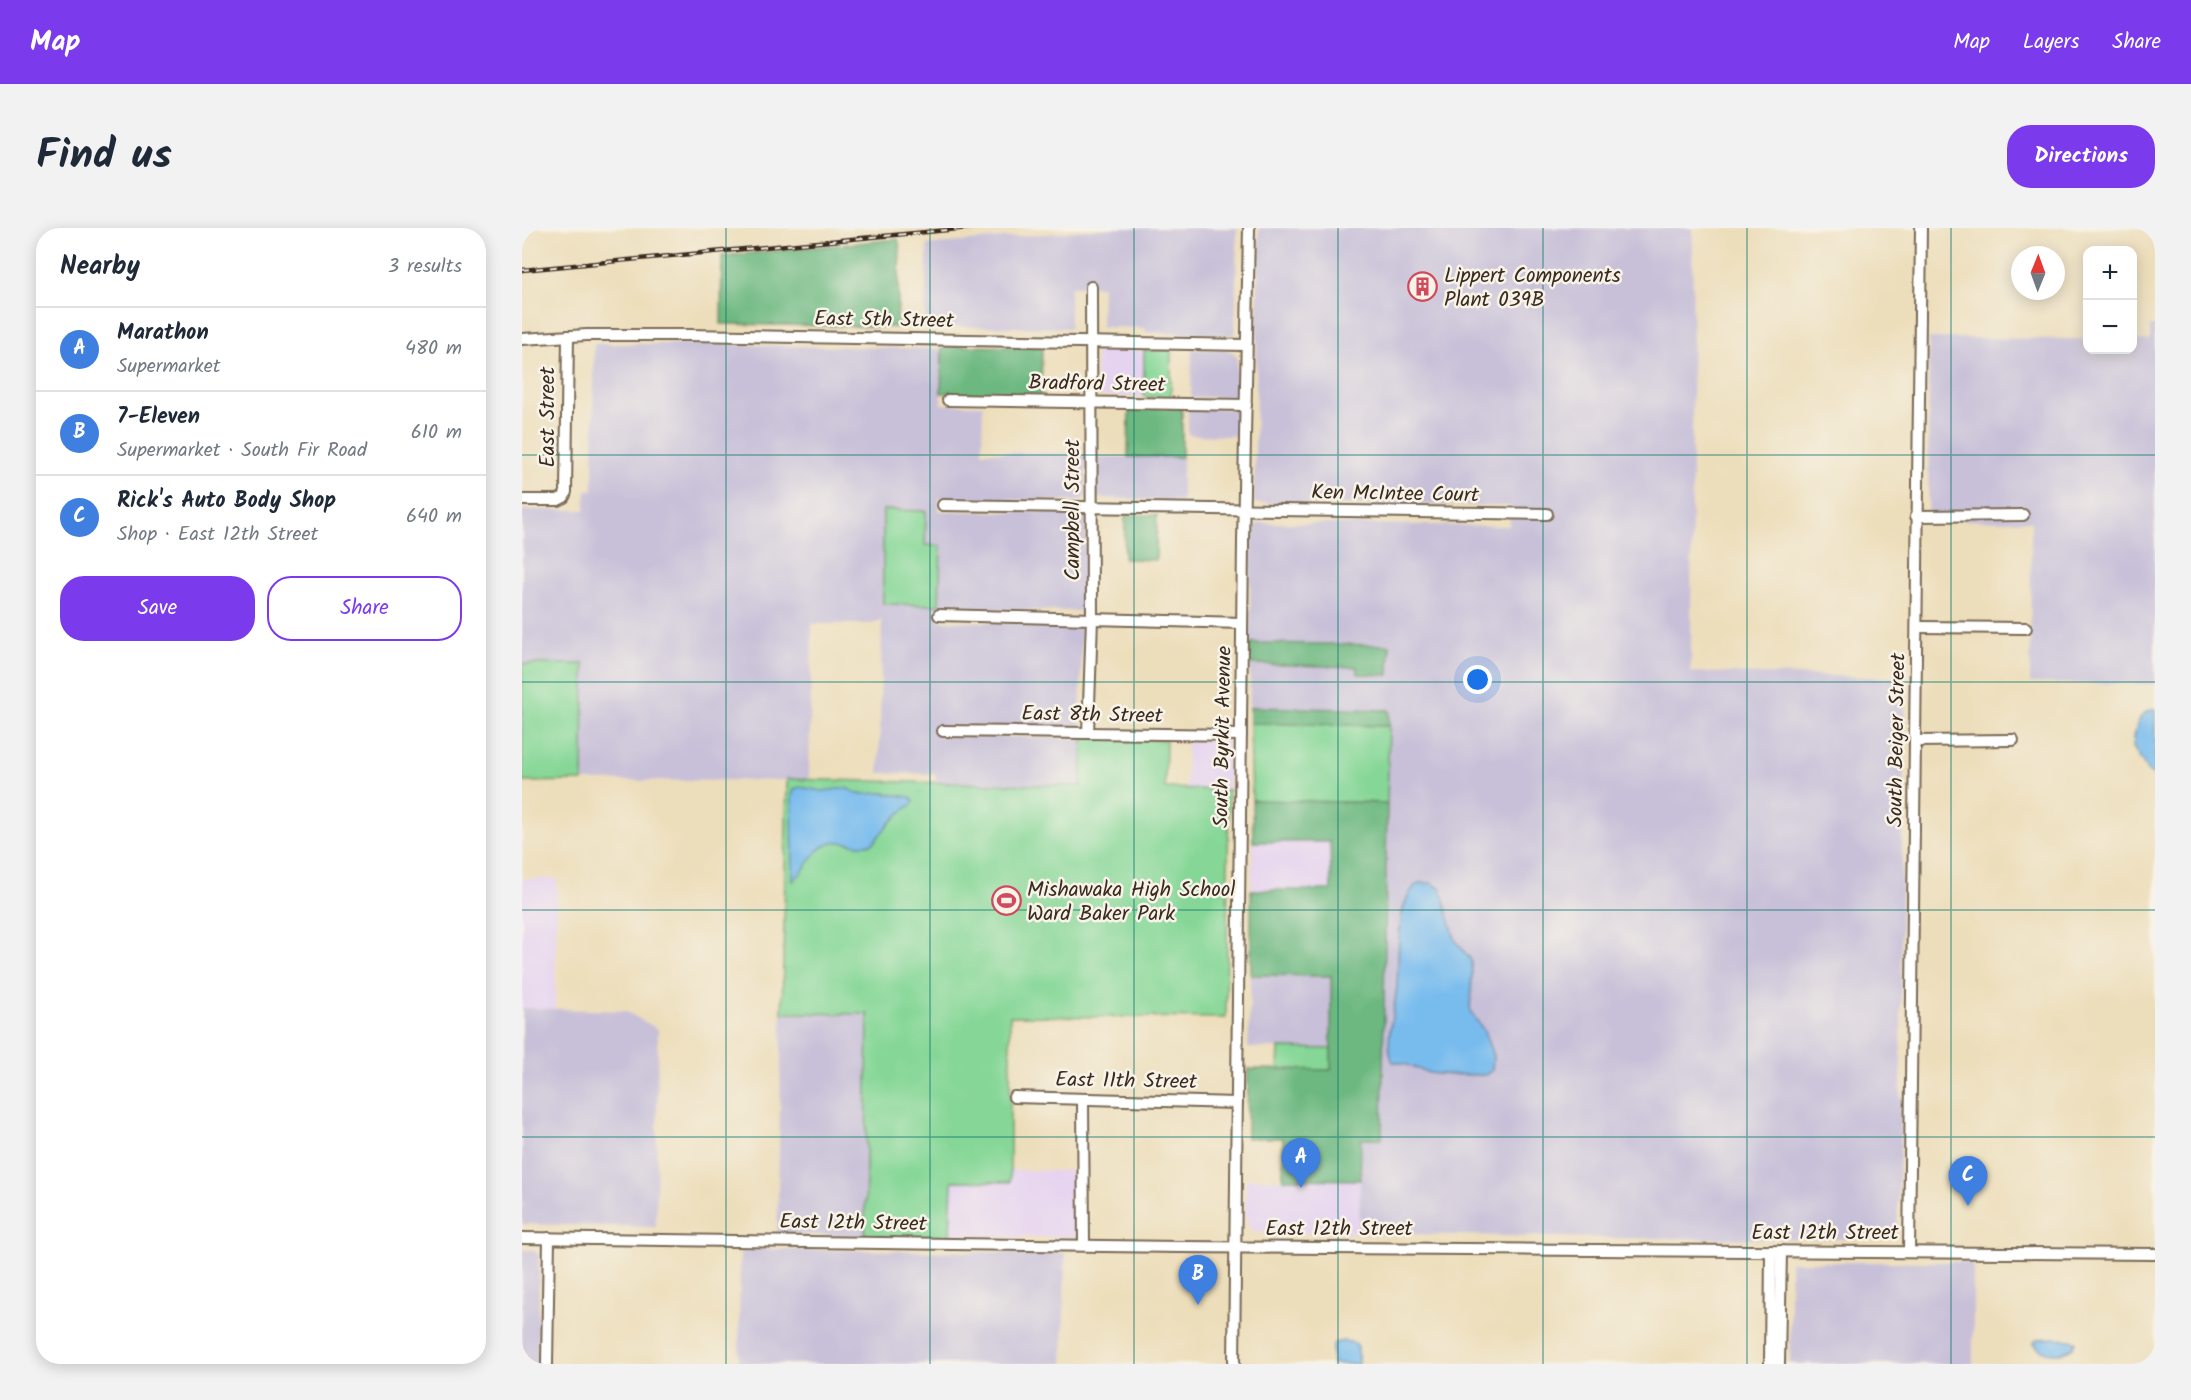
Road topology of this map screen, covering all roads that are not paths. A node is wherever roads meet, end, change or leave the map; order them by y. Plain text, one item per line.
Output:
1 (1249, 228) edge
2 (1921, 228) edge
3 (1091, 287) dead end
4 (567, 336) junction
5 (522, 339) edge
6 (1090, 342) junction
7 (1246, 345) junction
8 (948, 400) dead end
9 (1092, 402) junction
10 (1246, 405) junction
11 (522, 500) edge
12 (943, 505) dead end
13 (1092, 507) junction
14 (1244, 510) junction
15 (1547, 514) dead end
16 (2023, 515) dead end
17 (1917, 516) junction
18 (939, 615) dead end
19 (1092, 620) junction
20 (1242, 623) junction
21 (1917, 627) junction
22 (2026, 628) dead end
23 (943, 731) dead end
24 (1088, 733) junction
25 (1241, 735) junction
26 (2013, 740) dead end
27 (1915, 741) junction
28 (1014, 1097) dead end
29 (1083, 1099) junction
30 (1237, 1103) junction
31 (522, 1238) edge
32 (549, 1238) junction
33 (1084, 1245) junction
34 (1236, 1247) junction
35 (1776, 1251) junction
36 (1909, 1252) junction
37 (2155, 1254) edge
38 (547, 1364) edge
39 (1234, 1364) edge
40 (1770, 1364) edge
41 (1779, 1364) edge

1 - 7 street, South Byrkit Avenue
2 - 17 street, South Beiger Street
3 - 6 street, Campbell Street
4 - 5 street, East 5th Street
4 - 6 street, East 5th Street
4 - 11 street, East Street
6 - 7 street, East 5th Street
6 - 9 street, Campbell Street
7 - 10 street, South Byrkit Avenue
8 - 9 street, Bradford Street
9 - 10 street, Bradford Street
9 - 13 street, Campbell Street
10 - 14 street, South Byrkit Avenue
12 - 13 street, Ken McIntee Court
13 - 14 street, Ken McIntee Court
13 - 19 street, Campbell Street
14 - 15 street, Ken McIntee Court
14 - 20 street, South Byrkit Avenue
16 - 17 street
17 - 21 street, South Beiger Street
18 - 19 street
19 - 20 street
19 - 24 street, Campbell Street
20 - 25 street, South Byrkit Avenue
21 - 22 street
21 - 27 street, South Beiger Street
23 - 24 street, East 8th Street
24 - 25 street, East 8th Street
25 - 30 street, South Byrkit Avenue
26 - 27 street
27 - 36 street, South Beiger Street
28 - 29 street, East 11th Street
29 - 30 street, East 11th Street
29 - 33 street
30 - 34 street, South Byrkit Avenue
31 - 32 street, East 12th Street
32 - 33 street, East 12th Street
32 - 38 street
33 - 34 street, East 12th Street
34 - 35 street, East 12th Street
34 - 39 street, South Byrkit Avenue
35 - 36 street, East 12th Street
35 - 40 street
35 - 41 street
36 - 37 street, East 12th Street

